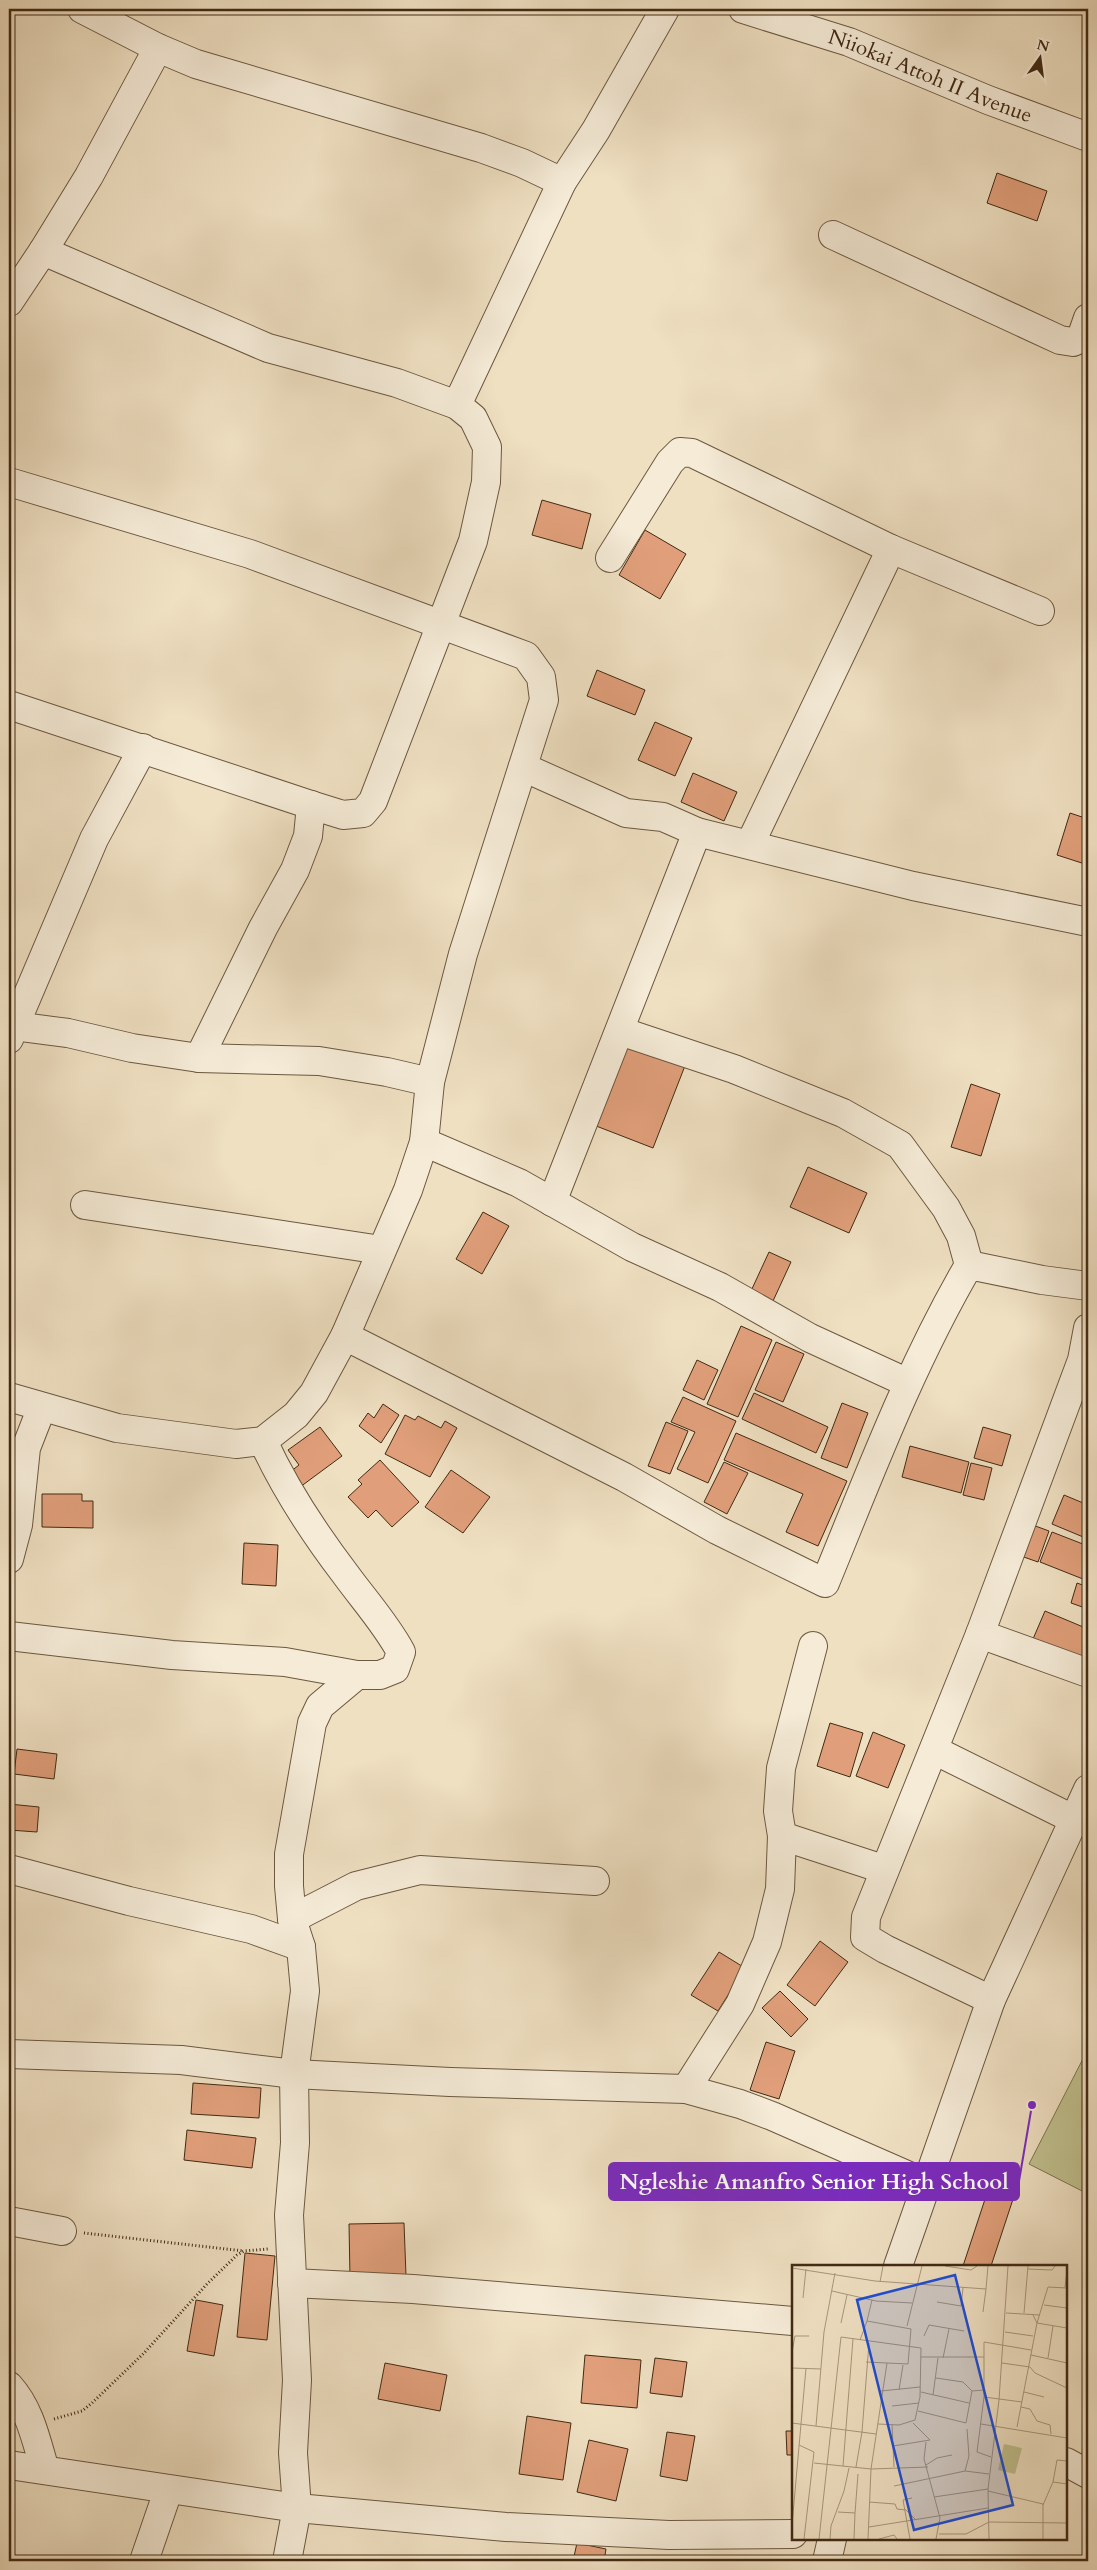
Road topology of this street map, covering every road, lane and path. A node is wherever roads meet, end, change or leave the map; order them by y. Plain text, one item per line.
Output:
1 (82, 9) edge
2 (665, 9) edge
3 (743, 9) edge
4 (158, 48) junction
5 (1088, 137) edge
6 (562, 182) junction
7 (834, 235) dead end
8 (43, 251) junction
9 (9, 302) edge
10 (1088, 318) edge
11 (457, 405) junction
12 (9, 482) edge
13 (891, 550) junction
14 (610, 558) dead end
15 (1040, 611) dead end
16 (442, 624) junction
17 (9, 705) edge
18 (143, 748) junction
19 (523, 767) junction
20 (311, 806) junction
21 (696, 832) junction
22 (750, 844) junction
23 (1088, 922) edge
24 (620, 1031) junction
25 (11, 1032) edge
26 (199, 1058) junction
27 (430, 1082) junction
28 (424, 1142) junction
29 (552, 1202) junction
30 (85, 1205) dead end
31 (381, 1250) junction
32 (968, 1265) junction
33 (1088, 1286) edge
34 (1088, 1328) edge
35 (345, 1336) junction
36 (1085, 1362) edge
37 (908, 1383) junction
38 (9, 1397) edge
39 (42, 1407) junction
40 (263, 1442) junction
41 (9, 1559) edge
42 (980, 1634) junction
43 (9, 1636) edge
44 (813, 1646) dead end
45 (1088, 1673) edge
46 (357, 1675) junction
47 (934, 1750) junction
48 (1088, 1789) edge
49 (1073, 1819) junction
50 (782, 1836) junction
51 (9, 1869) edge
52 (883, 1869) junction
53 (595, 1881) dead end
54 (292, 1919) junction
55 (301, 1947) junction
56 (991, 2000) junction
57 (9, 2054) edge
58 (294, 2074) junction
59 (686, 2089) junction
60 (925, 2183) junction
61 (9, 2222) edge
62 (62, 2231) joint
63 (290, 2248) junction
64 (244, 2251) junction
65 (898, 2265) edge
66 (292, 2283) junction
67 (792, 2321) edge
68 (9, 2386) edge
69 (32, 2425) junction
70 (1067, 2463) edge
71 (9, 2465) edge
72 (45, 2470) junction
73 (1088, 2474) edge
74 (168, 2490) junction
75 (297, 2508) junction
76 (792, 2534) edge
77 (144, 2561) edge
78 (287, 2561) edge

1 - 4 street
2 - 6 street
3 - 5 street, Niiokai Attoh II Avenue
4 - 6 street
4 - 8 street
6 - 11 street
7 - 10 street
8 - 9 street
8 - 11 street
11 - 16 street
12 - 16 street
13 - 14 street
13 - 15 street
13 - 22 street
16 - 19 street
16 - 20 street
17 - 18 street
18 - 20 street
18 - 25 street
19 - 21 street
19 - 27 street
20 - 26 street
21 - 22 street
21 - 24 street
22 - 23 street
24 - 29 street
24 - 32 street
25 - 26 street
26 - 27 street
27 - 28 street
28 - 29 street
28 - 31 street
29 - 37 street
30 - 31 street
31 - 35 street
32 - 33 street
32 - 37 street
34 - 36 street
35 - 37 street
35 - 40 street
36 - 42 street
38 - 39 street
39 - 40 street
39 - 41 street
40 - 46 street
42 - 45 street
42 - 47 street
43 - 46 street
44 - 50 street
46 - 54 street
47 - 49 street
47 - 52 street
48 - 49 street
49 - 56 street
50 - 52 street
50 - 59 street
51 - 55 street
52 - 56 street
53 - 54 street
54 - 55 street
55 - 58 street
56 - 60 street
57 - 58 street
58 - 59 street
58 - 63 street
59 - 60 street
60 - 65 street
61 - 62 street
62 - 64 path
63 - 64 path
63 - 66 street
64 - 69 path
66 - 67 street
66 - 75 street
68 - 69 street
69 - 72 street
70 - 73 street
71 - 72 street
72 - 74 street
74 - 75 street
74 - 77 street
75 - 76 street
75 - 78 street

